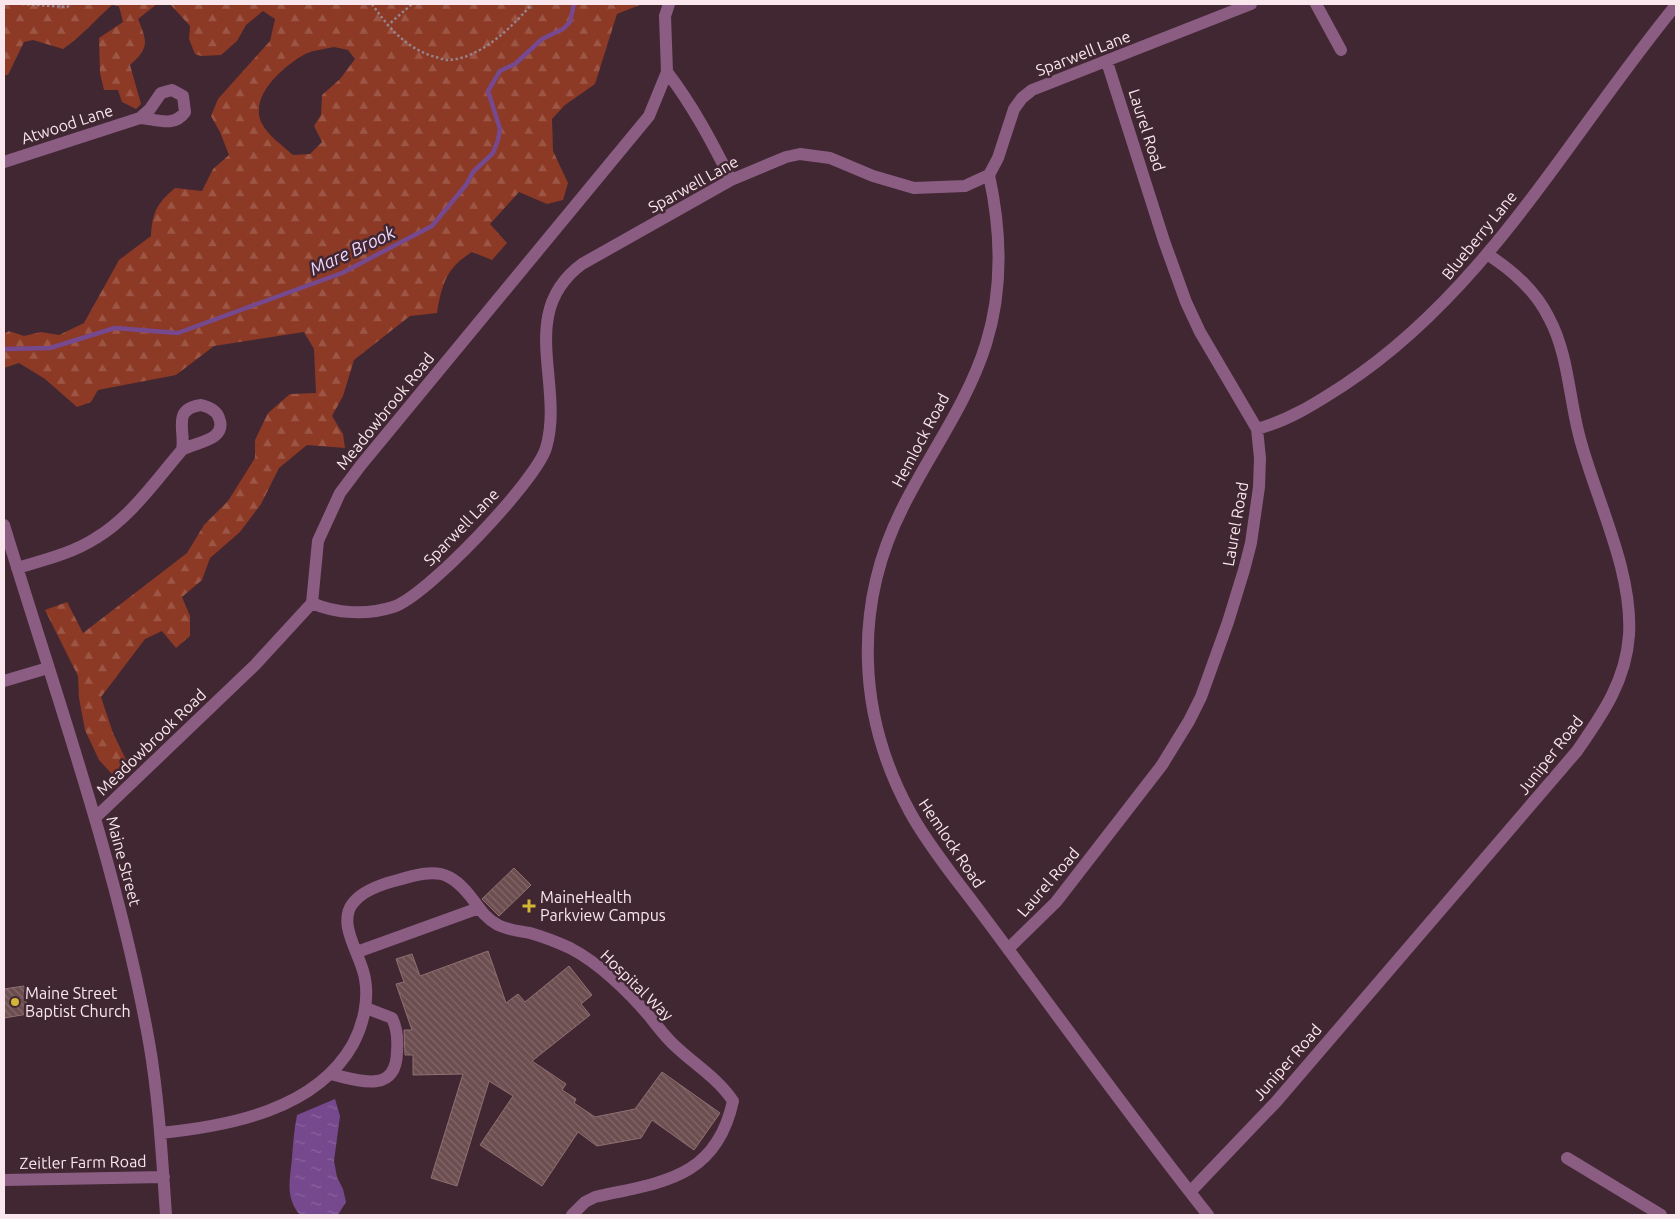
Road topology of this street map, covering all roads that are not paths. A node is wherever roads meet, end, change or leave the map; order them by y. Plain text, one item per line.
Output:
1 (669, 4) edge
2 (1251, 4) edge
3 (1316, 4) edge
4 (1676, 4) edge
5 (1340, 50) dead end
6 (1107, 62) junction
7 (667, 72) junction
8 (140, 118) dead end
9 (4, 162) edge
10 (989, 175) junction
11 (732, 180) junction
12 (1487, 254) junction
13 (1257, 429) junction
14 (182, 450) dead end
15 (4, 524) edge
16 (17, 568) junction
17 (312, 603) junction
18 (48, 668) junction
19 (4, 681) edge
20 (96, 817) junction
21 (479, 908) junction
22 (1008, 950) junction
23 (356, 952) junction
24 (366, 1008) junction
25 (331, 1074) junction
26 (160, 1133) junction
27 (1568, 1158) dead end
28 (164, 1177) junction
29 (4, 1180) edge
30 (1190, 1192) junction
31 (166, 1215) edge
32 (572, 1215) edge
33 (1208, 1215) edge
34 (1661, 1215) edge

1 - 7 street, Meadowbrook Road
2 - 6 street, Sparwell Lane
3 - 5 street
4 - 12 street, Blueberry Lane
6 - 10 street, Sparwell Lane
6 - 13 street, Laurel Road
7 - 11 street
7 - 17 street, Meadowbrook Road
8 - 9 street, Atwood Lane
10 - 11 street, Sparwell Lane
10 - 22 street, Hemlock Road
11 - 17 street, Sparwell Lane
12 - 13 street, Blueberry Lane
12 - 30 street, Juniper Road
13 - 22 street, Laurel Road
14 - 16 street
15 - 16 street, Maine Street
16 - 18 street, Maine Street
17 - 20 street, Meadowbrook Road
18 - 19 street
18 - 20 street, Maine Street
20 - 26 street, Maine Street
21 - 23 street
21 - 23 street, Hospital Way
21 - 32 street, Hospital Way
22 - 30 street, Hemlock Road
23 - 24 street, Hospital Way
24 - 25 street, Hospital Way
24 - 25 street
25 - 26 street, Hospital Way
26 - 28 street, Maine Street
27 - 34 street
28 - 29 street, Zeitler Farm Road
28 - 31 street, Maine Street
30 - 33 street, Hemlock Road

